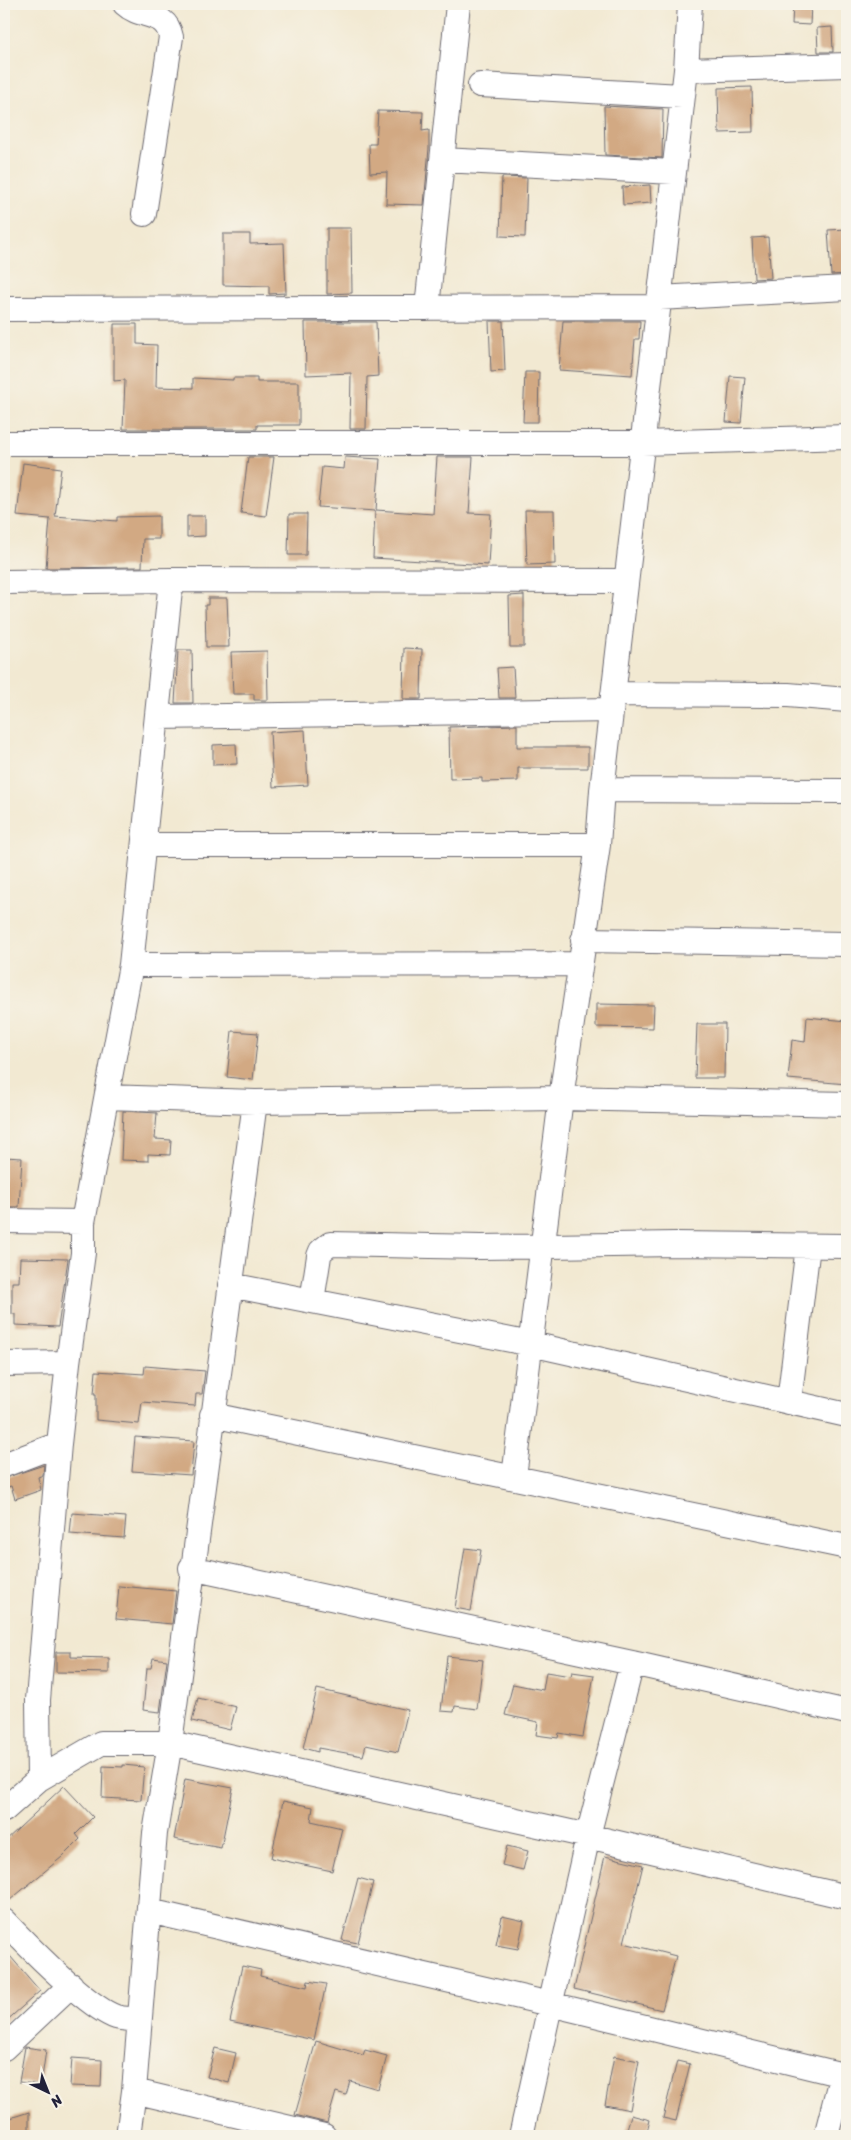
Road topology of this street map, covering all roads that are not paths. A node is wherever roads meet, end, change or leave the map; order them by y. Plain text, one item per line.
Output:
1 (125, 4) edge
2 (458, 4) edge
3 (690, 4) edge
4 (847, 65) edge
5 (686, 70) junction
6 (480, 85) dead end
7 (682, 96) junction
8 (442, 160) junction
9 (673, 172) junction
10 (144, 214) dead end
11 (847, 288) edge
12 (659, 302) junction
13 (427, 308) junction
14 (4, 309) edge
15 (847, 437) edge
16 (642, 442) junction
17 (4, 443) edge
18 (171, 580) junction
19 (626, 581) junction
20 (4, 582) edge
21 (847, 700) edge
22 (612, 702) junction
23 (157, 717) junction
24 (602, 790) junction
25 (847, 791) edge
26 (144, 845) junction
27 (598, 845) junction
28 (584, 940) junction
29 (847, 944) edge
30 (580, 964) junction
31 (131, 965) junction
32 (107, 1097) junction
33 (561, 1098) junction
34 (254, 1102) junction
35 (847, 1104) edge
36 (4, 1221) edge
37 (83, 1222) junction
38 (808, 1246) junction
39 (847, 1246) edge
40 (543, 1247) junction
41 (230, 1285) junction
42 (312, 1301) junction
43 (530, 1344) junction
44 (68, 1363) junction
45 (4, 1364) edge
46 (789, 1402) junction
47 (847, 1414) edge
48 (212, 1415) junction
49 (59, 1444) junction
50 (4, 1465) edge
51 (514, 1477) junction
52 (847, 1547) edge
53 (192, 1568) junction
54 (632, 1663) junction
55 (847, 1712) edge
56 (170, 1743) junction
57 (39, 1779) junction
58 (4, 1810) edge
59 (588, 1836) junction
60 (847, 1897) edge
61 (149, 1911) junction
62 (4, 1921) edge
63 (72, 1985) junction
64 (550, 2004) junction
65 (139, 2020) junction
66 (4, 2048) edge
67 (844, 2075) edge
68 (134, 2091) junction
69 (128, 2136) edge
70 (324, 2136) edge
71 (521, 2136) edge
72 (826, 2136) edge

1 - 10 street
2 - 8 street
3 - 5 street
4 - 5 street
5 - 7 street
6 - 7 street
7 - 9 street
8 - 9 street
8 - 13 street
9 - 12 street
11 - 12 street
12 - 13 street
12 - 16 street
13 - 14 street
15 - 16 street
16 - 17 street
16 - 19 street
18 - 19 street
18 - 20 street
18 - 23 street
19 - 22 street
21 - 22 street
22 - 23 street
22 - 24 street
23 - 26 street
24 - 25 street
24 - 27 street
26 - 27 street
26 - 31 street
27 - 28 street
28 - 29 street
28 - 30 street
30 - 31 street
30 - 33 street
31 - 32 street
32 - 34 street
32 - 37 street
33 - 34 street
33 - 35 street
33 - 40 street
34 - 41 street
36 - 37 street
37 - 44 street
38 - 39 street
38 - 40 street
38 - 46 street
40 - 42 street
40 - 43 street
41 - 42 street
41 - 48 street
42 - 43 street
43 - 46 street
43 - 51 street
44 - 45 street
44 - 49 street
46 - 47 street
48 - 51 street
48 - 53 street
49 - 50 street
49 - 57 street
51 - 52 street
53 - 54 street
53 - 56 street
54 - 55 street
54 - 59 street
56 - 57 street
56 - 59 street
56 - 61 street
57 - 58 street
59 - 60 street
59 - 64 street
61 - 64 street
61 - 65 street
62 - 63 street
63 - 65 street
63 - 66 street
64 - 67 street
64 - 71 street
65 - 68 street
67 - 72 street
68 - 69 street
68 - 70 street

